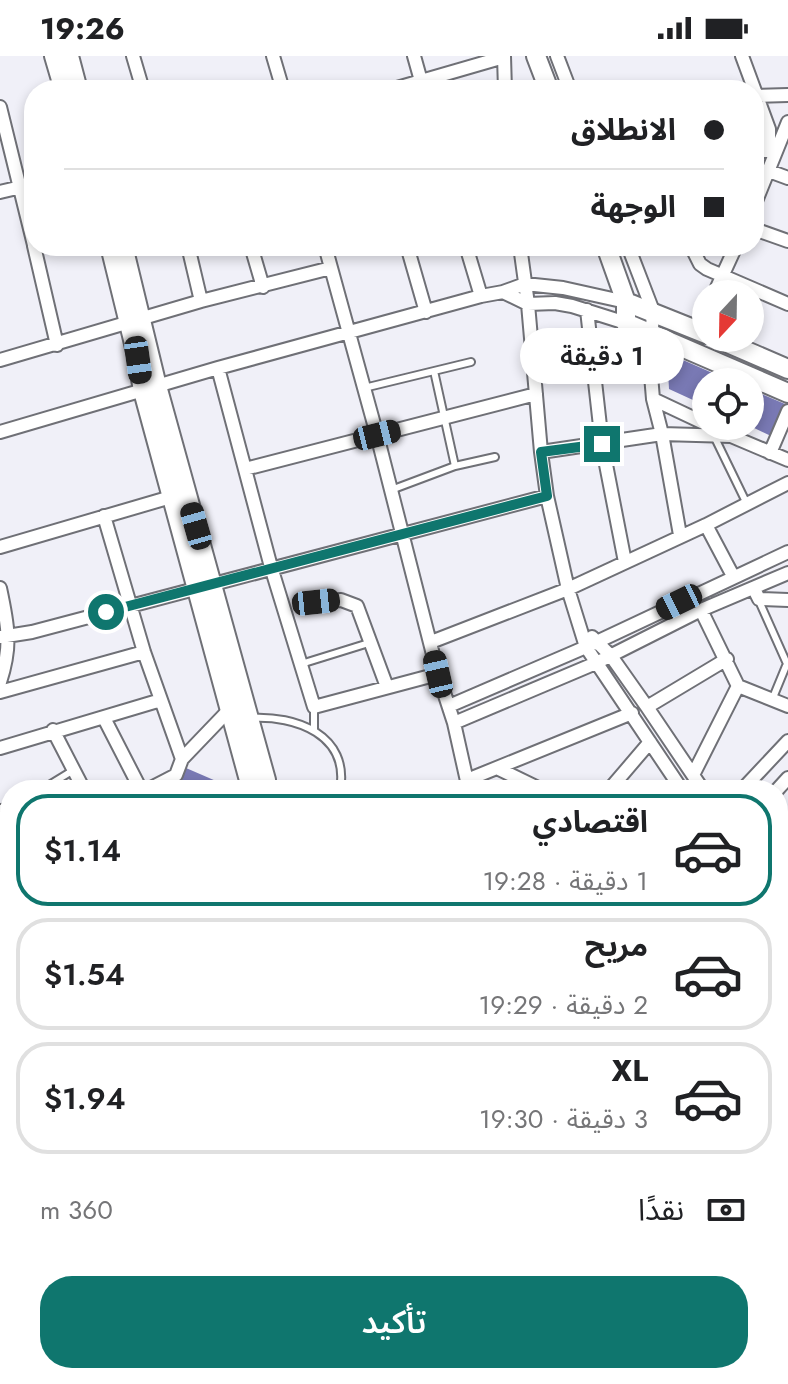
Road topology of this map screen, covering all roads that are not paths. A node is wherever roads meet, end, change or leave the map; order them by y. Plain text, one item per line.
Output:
1 (54, 56) edge
2 (69, 56) edge
3 (134, 56) edge
4 (273, 56) edge
5 (414, 56) edge
6 (536, 56) edge
7 (557, 56) edge
8 (742, 56) edge
9 (504, 57) edge
10 (61, 80) edge
11 (75, 80) edge
12 (140, 80) edge
13 (280, 80) edge
14 (420, 80) edge
15 (439, 80) edge
16 (505, 80) edge
17 (545, 80) edge
18 (566, 80) edge
19 (750, 80) edge
20 (788, 95) edge
21 (764, 96) edge
22 (0, 107) edge
23 (764, 117) edge
24 (788, 122) edge
25 (774, 150) junction
26 (764, 151) edge
27 (769, 171) junction
28 (788, 178) edge
29 (764, 183) edge
30 (24, 186) edge
31 (20, 187) junction
32 (0, 192) edge
33 (24, 204) edge
34 (764, 233) edge
35 (788, 241) edge
36 (37, 256) edge
37 (113, 256) edge
38 (125, 256) edge
39 (190, 256) edge
40 (254, 256) edge
41 (328, 256) edge
42 (410, 256) edge
43 (469, 256) edge
44 (521, 256) edge
45 (610, 256) edge
46 (632, 256) edge
47 (696, 256) edge
48 (731, 256) edge
49 (331, 268) junction
50 (722, 276) junction
51 (720, 280) edge
52 (525, 284) junction
53 (263, 287) junction
54 (503, 292) junction
55 (481, 296) junction
56 (201, 301) junction
57 (626, 302) junction
58 (528, 304) junction
59 (788, 304) edge
60 (587, 310) junction
61 (653, 311) junction
62 (426, 312) junction
63 (135, 321) junction
64 (626, 323) junction
65 (692, 328) edge
66 (348, 333) junction
67 (651, 334) junction
68 (57, 345) junction
69 (749, 352) edge
70 (0, 360) edge
71 (471, 362) dead end
72 (218, 368) junction
73 (788, 369) edge
74 (434, 371) junction
75 (150, 388) junction
76 (364, 388) junction
77 (788, 393) edge
78 (536, 394) junction
79 (653, 399) junction
80 (788, 411) edge
81 (444, 418) junction
82 (692, 420) edge
83 (692, 431) edge
84 (0, 432) edge
85 (662, 434) junction
86 (377, 435) junction
87 (715, 440) edge
88 (740, 440) edge
89 (602, 444) junction
90 (541, 452) junction
91 (770, 453) junction
92 (495, 457) dead end
93 (788, 460) edge
94 (455, 466) junction
95 (245, 469) junction
96 (788, 483) edge
97 (391, 490) junction
98 (547, 496) junction
99 (171, 497) junction
100 (747, 504) junction
101 (104, 516) junction
102 (706, 525) junction
103 (402, 534) junction
104 (680, 535) junction
105 (0, 547) edge
106 (788, 552) edge
107 (625, 562) junction
108 (271, 567) junction
109 (788, 573) edge
110 (733, 576) junction
111 (204, 585) junction
112 (0, 588) edge
113 (568, 589) junction
114 (756, 594) junction
115 (788, 600) edge
116 (316, 602) dead end
117 (131, 605) junction
118 (701, 610) junction
119 (5, 636) edge
120 (372, 642) junction
121 (431, 642) junction
122 (592, 644) junction
123 (144, 652) junction
124 (611, 656) junction
125 (727, 659) junction
126 (596, 663) junction
127 (301, 664) junction
128 (787, 666) edge
129 (438, 674) junction
130 (0, 682) edge
131 (738, 686) junction
132 (387, 687) junction
133 (0, 692) edge
134 (161, 700) junction
135 (772, 700) junction
136 (449, 706) junction
137 (788, 706) edge
138 (314, 707) junction
139 (647, 707) junction
140 (229, 710) junction
141 (632, 713) junction
142 (104, 718) junction
143 (249, 718) junction
144 (454, 723) junction
145 (53, 730) junction
146 (314, 730) junction
147 (788, 741) edge
148 (650, 742) junction
149 (0, 748) edge
150 (182, 759) junction
151 (497, 768) junction
152 (72, 771) junction
153 (176, 775) junction
154 (693, 775) junction
155 (57, 780) edge
156 (78, 780) edge
157 (136, 780) edge
158 (166, 780) edge
159 (175, 780) edge
160 (258, 780) edge
161 (259, 780) edge
162 (341, 780) edge
163 (467, 780) edge
164 (477, 780) edge
165 (522, 780) edge
166 (618, 780) edge
167 (673, 780) edge
168 (696, 780) edge
169 (751, 780) edge

1 - 10 street
2 - 11 street
3 - 12 street
4 - 13 street
5 - 14 street
6 - 17 street
7 - 18 street
8 - 19 street
9 - 15 street
9 - 16 street
20 - 21 street
22 - 31 street
23 - 25 street
24 - 25 street
25 - 26 street
25 - 27 street
27 - 28 street
27 - 29 street
30 - 31 street
31 - 32 street
31 - 33 street
34 - 35 street
36 - 68 street
37 - 63 street
38 - 63 street
39 - 56 street
40 - 53 street
41 - 49 street
42 - 62 street
43 - 55 street
44 - 52 street
45 - 57 street
46 - 61 street
47 - 50 street
48 - 50 street
49 - 53 street
49 - 66 street
50 - 51 street
50 - 59 street
52 - 54 street
52 - 57 street
52 - 58 street
53 - 56 street
54 - 55 street
54 - 58 street
55 - 62 street
56 - 63 street
57 - 61 street
57 - 64 street
58 - 60 street
58 - 78 street
60 - 64 street
60 - 89 street
61 - 65 street
61 - 67 street
62 - 66 street
63 - 68 street
63 - 75 street
64 - 67 street
66 - 72 street
66 - 76 street
67 - 77 street
67 - 79 street
68 - 70 street
69 - 73 street
71 - 74 lane
72 - 75 street
72 - 95 street
74 - 76 lane
74 - 81 lane
75 - 84 street
75 - 99 street
75 - 111 street
76 - 86 street
78 - 81 street
78 - 90 street
79 - 82 street
79 - 85 street
80 - 91 street
81 - 86 street
81 - 94 lane
83 - 85 street
85 - 89 street
85 - 104 street
86 - 95 street
86 - 97 street
87 - 100 lane
88 - 91 street
89 - 90 street
89 - 107 street
90 - 98 street
91 - 93 street
92 - 94 lane
94 - 97 lane
95 - 108 street
96 - 100 street
97 - 103 street
98 - 103 street
98 - 113 street
99 - 101 street
99 - 111 street
100 - 102 street
101 - 105 street
101 - 117 street
102 - 104 street
102 - 110 street
103 - 108 street
103 - 121 street
104 - 107 street
106 - 110 street
107 - 113 street
108 - 111 street
108 - 127 street
109 - 114 street
110 - 122 street
111 - 117 street
111 - 140 street
111 - 143 street
112 - 119 street
113 - 121 street
113 - 122 street
114 - 115 street
114 - 118 street
114 - 128 lane
116 - 120 street
117 - 119 street
117 - 123 street
118 - 124 street
118 - 125 street
119 - 130 street
120 - 127 lane
120 - 132 street
121 - 129 street
122 - 124 street
122 - 126 street
122 - 136 street
123 - 133 street
123 - 134 street
124 - 126 street
124 - 139 street
125 - 131 street
125 - 139 street
126 - 141 street
126 - 144 street
127 - 138 street
128 - 135 lane
129 - 132 street
129 - 136 street
131 - 135 street
131 - 154 street
132 - 138 street
134 - 142 street
134 - 150 street
135 - 137 street
136 - 144 street
138 - 146 lane
139 - 154 street
140 - 150 street
140 - 160 street
141 - 148 street
141 - 151 street
142 - 145 street
142 - 157 street
143 - 146 lane
143 - 161 street
144 - 163 street
145 - 149 street
145 - 152 street
146 - 162 lane
147 - 169 street
148 - 166 street
148 - 167 street
150 - 153 street
151 - 164 street
151 - 165 street
152 - 155 lane
152 - 156 street
153 - 158 street
153 - 159 lane
154 - 168 street

